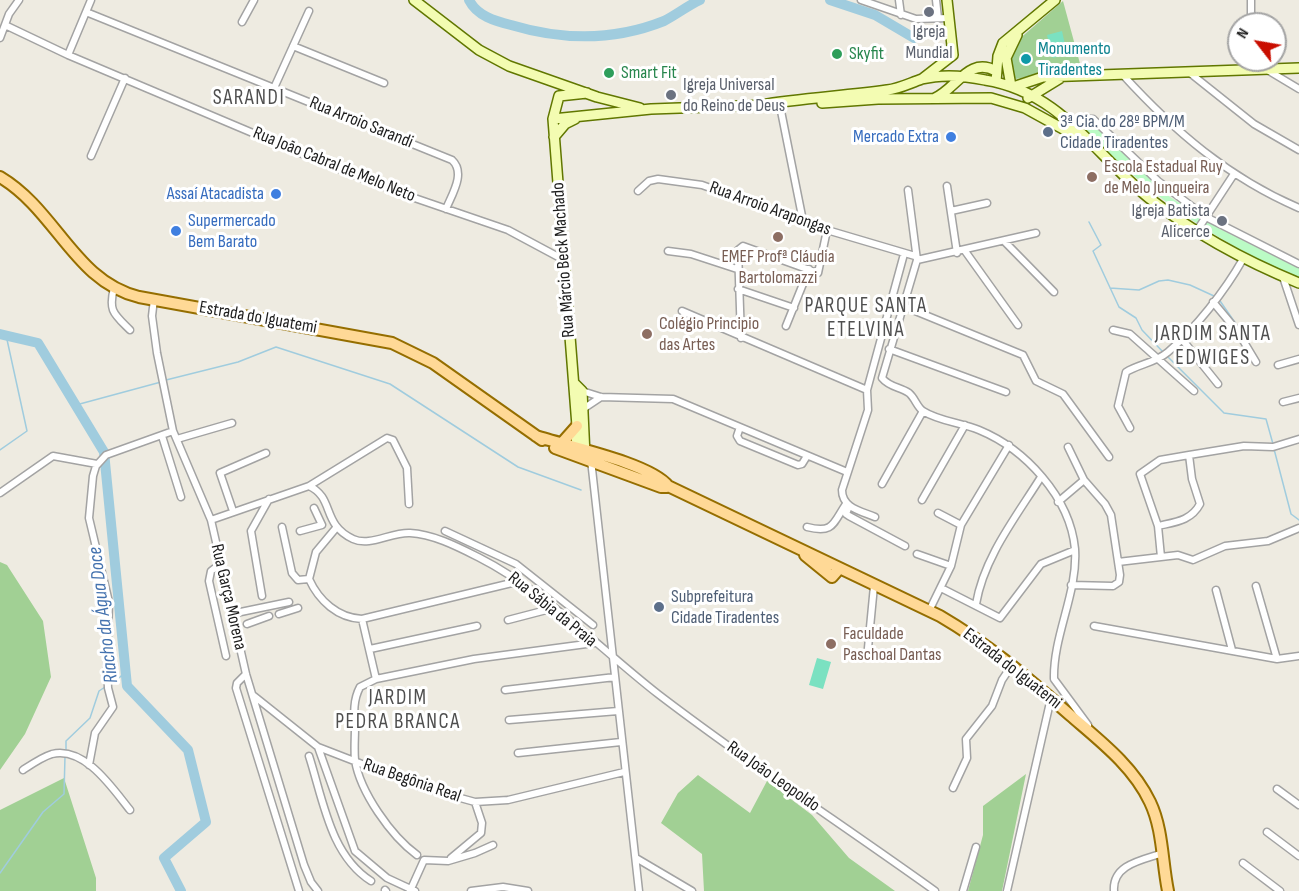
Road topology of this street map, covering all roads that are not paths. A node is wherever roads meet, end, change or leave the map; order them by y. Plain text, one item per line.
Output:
1 (19, 0) edge
2 (91, 0) edge
3 (254, 0) edge
4 (414, 0) edge
5 (861, 0) edge
6 (899, 0) edge
7 (936, 0) edge
8 (947, 0) edge
9 (1055, 0) edge
10 (309, 10) dead end
11 (86, 12) junction
12 (901, 15) junction
13 (939, 18) junction
14 (949, 18) junction
15 (242, 22) dead end
16 (5, 25) junction
17 (1023, 26) junction
18 (0, 38) edge
19 (293, 46) junction
20 (68, 55) junction
21 (996, 71) junction
22 (1227, 72) edge
23 (1271, 72) edge
24 (1191, 73) junction
25 (1123, 75) junction
26 (1067, 76) junction
27 (960, 77) junction
28 (125, 78) junction
29 (922, 79) junction
30 (546, 81) junction
31 (384, 82) dead end
32 (996, 82) junction
33 (1012, 87) junction
34 (274, 88) junction
35 (1299, 89) edge
36 (592, 95) junction
37 (1033, 96) junction
38 (980, 97) junction
39 (932, 98) junction
40 (556, 101) junction
41 (1009, 101) junction
42 (760, 105) junction
43 (780, 106) junction
44 (651, 109) junction
45 (597, 116) junction
46 (580, 117) junction
47 (553, 119) junction
48 (1077, 127) junction
49 (554, 137) junction
50 (1097, 149) junction
51 (1299, 150) edge
52 (91, 156) dead end
53 (1234, 174) junction
54 (0, 177) edge
55 (947, 186) dead end
56 (908, 189) dead end
57 (638, 191) dead end
58 (987, 203) dead end
59 (1299, 208) edge
60 (446, 209) junction
61 (951, 211) junction
62 (1206, 217) junction
63 (803, 221) junction
64 (827, 230) junction
65 (1196, 232) junction
66 (1036, 233) dead end
67 (1004, 241) junction
68 (668, 251) dead end
69 (965, 251) junction
70 (957, 253) junction
71 (904, 254) junction
72 (916, 258) junction
73 (1244, 260) junction
74 (564, 261) junction
75 (1299, 264) edge
76 (737, 269) junction
77 (809, 269) junction
78 (1283, 277) junction
79 (1299, 283) edge
80 (114, 288) junction
81 (738, 289) junction
82 (1054, 292) dead end
83 (154, 299) junction
84 (1213, 302) junction
85 (903, 306) junction
86 (794, 308) junction
87 (682, 311) dead end
88 (1018, 325) dead end
89 (1299, 325) edge
90 (786, 326) dead end
91 (130, 330) dead end
92 (1113, 330) dead end
93 (741, 338) junction
94 (1181, 338) junction
95 (889, 349) junction
96 (1162, 356) junction
97 (1299, 358) edge
98 (1256, 362) dead end
99 (1278, 365) dead end
100 (574, 383) junction
101 (1218, 384) dead end
102 (867, 390) junction
103 (582, 391) junction
104 (1194, 391) dead end
105 (1006, 392) dead end
106 (601, 398) junction
107 (1299, 398) edge
108 (1283, 402) dead end
109 (584, 409) junction
110 (923, 411) junction
111 (232, 423) dead end
112 (965, 425) junction
113 (577, 426) junction
114 (740, 427) junction
115 (1130, 428) dead end
116 (173, 431) junction
117 (162, 436) junction
118 (536, 436) junction
119 (177, 439) junction
120 (1299, 439) edge
121 (561, 444) junction
122 (1009, 445) junction
123 (1068, 447) dead end
124 (266, 453) dead end
125 (583, 454) junction
126 (1189, 454) junction
127 (807, 456) junction
128 (1109, 457) dead end
129 (97, 464) junction
130 (847, 472) junction
131 (1041, 477) junction
132 (1084, 480) junction
133 (882, 484) dead end
134 (664, 485) junction
135 (309, 486) junction
136 (0, 493) edge
137 (181, 497) dead end
138 (269, 499) junction
139 (921, 500) dead end
140 (1059, 502) junction
141 (409, 504) dead end
142 (848, 505) junction
143 (314, 507) dead end
144 (232, 511) junction
145 (938, 513) dead end
146 (875, 517) dead end
147 (211, 520) junction
148 (322, 525) junction
149 (961, 525) junction
150 (1158, 526) junction
151 (282, 527) dead end
152 (807, 527) dead end
153 (336, 528) junction
154 (1299, 528) edge
155 (300, 531) dead end
156 (445, 531) dead end
157 (327, 536) junction
158 (905, 546) dead end
159 (1075, 550) junction
160 (916, 554) dead end
161 (1161, 557) junction
162 (1118, 562) junction
163 (220, 564) junction
164 (516, 564) junction
165 (951, 566) junction
166 (510, 575) junction
167 (309, 579) junction
168 (520, 581) junction
169 (1071, 585) junction
170 (874, 586) junction
171 (1256, 586) dead end
172 (941, 588) junction
173 (1216, 590) dead end
174 (262, 596) dead end
175 (976, 604) junction
176 (298, 608) dead end
177 (554, 608) junction
178 (258, 609) junction
179 (929, 611) junction
180 (231, 614) junction
181 (269, 616) dead end
182 (261, 619) junction
183 (362, 619) junction
184 (508, 620) dead end
185 (247, 624) dead end
186 (593, 625) dead end
187 (477, 626) dead end
188 (1094, 626) dead end
189 (594, 643) junction
190 (868, 648) dead end
191 (370, 649) junction
192 (1232, 650) junction
193 (226, 656) dead end
194 (1299, 656) edge
195 (1277, 659) junction
196 (613, 660) junction
197 (1013, 665) junction
198 (246, 674) junction
199 (615, 677) junction
200 (376, 679) junction
201 (505, 690) dead end
202 (252, 695) junction
203 (1051, 698) junction
204 (618, 711) junction
205 (508, 720) dead end
206 (1099, 740) junction
207 (621, 742) junction
208 (318, 747) junction
209 (518, 753) dead end
210 (309, 756) dead end
211 (355, 761) junction
212 (89, 765) junction
213 (23, 770) dead end
214 (624, 772) junction
215 (953, 788) dead end
216 (1277, 789) dead end
217 (475, 802) junction
218 (1299, 805) edge
219 (130, 810) dead end
220 (340, 811) junction
221 (328, 815) junction
222 (1267, 832) dead end
223 (493, 845) dead end
224 (976, 847) dead end
225 (1162, 853) junction
226 (417, 855) dead end
227 (1299, 856) edge
228 (636, 858) junction
229 (448, 861) junction
230 (1243, 863) dead end
231 (371, 881) dead end
232 (299, 891) edge
233 (318, 891) edge
234 (412, 891) edge
235 (471, 891) edge
236 (528, 891) edge
237 (639, 891) edge
238 (692, 891) edge
239 (935, 891) edge
240 (963, 891) edge
241 (1007, 891) edge
242 (1114, 891) edge
243 (1168, 891) edge
244 (1280, 891) edge

1 - 16 street
2 - 11 street
3 - 15 street
4 - 30 main road
5 - 12 street
6 - 12 street
7 - 13 street
8 - 14 main road
9 - 17 main road
10 - 19 street
11 - 20 street
11 - 34 street, Rua Arroio Sarandi
12 - 13 street
13 - 14 street
14 - 29 main road
16 - 18 street
16 - 20 street, Rua João Cabral de Melo Neto
17 - 21 main road
17 - 33 main road
19 - 31 street
19 - 34 street
20 - 28 street, Rua João Cabral de Melo Neto
21 - 27 main road
21 - 32 main road
22 - 24 main road
23 - 35 street
24 - 25 main road
24 - 51 street
25 - 26 main road
25 - 53 street
26 - 33 main road
26 - 37 main road
27 - 29 main road
27 - 32 main road
27 - 39 main road
28 - 52 street
28 - 60 street, Rua João Cabral de Melo Neto
29 - 39 main road
29 - 42 main road
30 - 36 main road
30 - 40 main road
32 - 33 main road
32 - 38 main road
33 - 37 main road
34 - 60 street, Rua Arroio Sarandi
36 - 40 main road
36 - 44 main road
36 - 45 main road
37 - 41 main road
37 - 48 main road
38 - 39 main road
38 - 41 main road
39 - 43 main road
40 - 47 main road, Rua Márcio Beck Machado
41 - 50 main road
42 - 43 main road
42 - 44 main road
43 - 63 street
44 - 45 main road
45 - 46 main road
46 - 47 main road
46 - 49 main road
47 - 49 main road, Rua Márcio Beck Machado
48 - 50 main road
48 - 62 street
49 - 74 main road, Rua Márcio Beck Machado
50 - 65 main road
53 - 59 street
53 - 62 street
54 - 80 main road, Estrada do Iguatemi
55 - 61 street
56 - 72 street
57 - 63 street, Rua Arroio Arapongas
58 - 61 street
60 - 74 street, Rua João Cabral de Melo Neto
61 - 70 street
62 - 65 street
62 - 75 street
63 - 64 street, Rua Arroio Arapongas
64 - 71 street, Rua Arroio Arapongas
64 - 77 street
65 - 73 main road
66 - 67 street
67 - 69 street
67 - 82 street
68 - 76 street
69 - 70 street
69 - 88 street
70 - 72 street
71 - 72 street, Rua Arroio Arapongas
71 - 102 street
72 - 85 street
73 - 78 main road
73 - 84 street
74 - 100 main road, Rua Márcio Beck Machado
76 - 77 street
76 - 81 street
77 - 86 street
78 - 79 main road
78 - 89 street
80 - 83 main road, Estrada do Iguatemi
80 - 91 street
81 - 86 street
81 - 93 street
83 - 116 street, Rua Garça Morena
83 - 118 main road, Estrada do Iguatemi
84 - 94 street
84 - 98 street
85 - 95 street
85 - 128 street
86 - 90 street
87 - 93 street
92 - 96 street
93 - 102 street
94 - 96 street
94 - 101 street
95 - 105 street
95 - 110 street
96 - 104 street
96 - 115 street
97 - 99 street
100 - 103 main road
100 - 113 main road, Rua Márcio Beck Machado
102 - 130 street
103 - 106 street
103 - 109 main road, Rua Márcio Beck Machado
106 - 109 street
106 - 114 street
107 - 108 street
109 - 125 main road, Rua Márcio Beck Machado
110 - 112 street
110 - 133 street
111 - 119 street
112 - 122 street
112 - 139 street
113 - 121 main road
113 - 125 main road, Rua Márcio Beck Machado
114 - 127 street
114 - 127 street
116 - 117 street
116 - 119 street, Rua Garça Morena
117 - 129 street
117 - 137 street
118 - 121 main road, Estrada do Iguatemi
118 - 125 main road, Estrada do Iguatemi
119 - 147 street, Rua Garça Morena
120 - 126 street
121 - 125 main road, Estrada do Iguatemi
122 - 131 street
122 - 149 street
123 - 132 street
124 - 144 street
125 - 134 main road, Estrada do Iguatemi
125 - 134 main road, Estrada do Iguatemi
125 - 196 street, Rua Márcio Beck Machado
126 - 150 street
126 - 150 street
127 - 130 street
129 - 136 street
129 - 212 street
130 - 142 street
131 - 140 street
131 - 175 street
132 - 140 street
132 - 162 street
134 - 170 main road, Estrada do Iguatemi
135 - 138 street
135 - 141 street
135 - 153 street
138 - 144 street
138 - 174 street
140 - 159 street
142 - 146 street
142 - 152 street
142 - 158 street
143 - 148 street
144 - 147 street
145 - 149 street
147 - 163 street, Rua Garça Morena
148 - 155 street
148 - 157 street
149 - 165 street
150 - 161 street
151 - 167 street
153 - 157 street
153 - 166 street, Rua Sábia da Praia
154 - 161 street
156 - 164 street
157 - 167 street
159 - 169 street
159 - 175 street
160 - 165 street
161 - 162 street
162 - 169 street
163 - 180 street, Rua Garça Morena
163 - 193 street
164 - 166 street
164 - 186 street
165 - 172 street
166 - 168 street, Rua Sábia da Praia
167 - 183 street
168 - 177 street, Rua Sábia da Praia
168 - 183 street
169 - 206 street
170 - 179 main road, Estrada do Iguatemi
170 - 190 street
171 - 195 street
172 - 175 street
172 - 179 street
173 - 192 street
176 - 178 street
177 - 184 street
177 - 189 street, Rua Sábia da Praia
178 - 180 street
178 - 182 street
179 - 197 main road, Estrada do Iguatemi
180 - 198 street, Rua Garça Morena
181 - 182 street
182 - 185 street
183 - 191 street
187 - 191 street
188 - 192 street
189 - 196 street, Rua Sábia da Praia
189 - 200 street
191 - 200 street
192 - 195 street
194 - 195 street
196 - 199 street, Rua Márcio Beck Machado
196 - 239 street, Rua João Leopoldo
197 - 203 main road, Estrada do Iguatemi
197 - 215 street
198 - 202 street, Rua Garça Morena
198 - 232 street
199 - 201 street
199 - 204 street, Rua Márcio Beck Machado
200 - 211 street
202 - 208 street, Rua Begônia Real
202 - 233 street, Rua Garça Morena
203 - 206 main road, Estrada do Iguatemi
203 - 241 street
204 - 205 street
204 - 207 street, Rua Márcio Beck Machado
206 - 225 main road, Estrada do Iguatemi
207 - 209 street
207 - 214 street, Rua Márcio Beck Machado
208 - 211 street, Rua Begônia Real
208 - 220 street
210 - 221 street
211 - 217 street, Rua Begônia Real
211 - 226 street
212 - 213 street
212 - 219 street
214 - 217 street, Rua Begônia Real
214 - 228 street, Rua Márcio Beck Machado
216 - 218 street
217 - 229 street
220 - 221 street
220 - 234 street
221 - 231 street
222 - 227 street
223 - 229 street
224 - 240 street
225 - 242 street
225 - 243 main road, Estrada do Iguatemi
228 - 237 street, Rua Márcio Beck Machado
228 - 238 street
229 - 234 street
230 - 244 street
235 - 236 street

